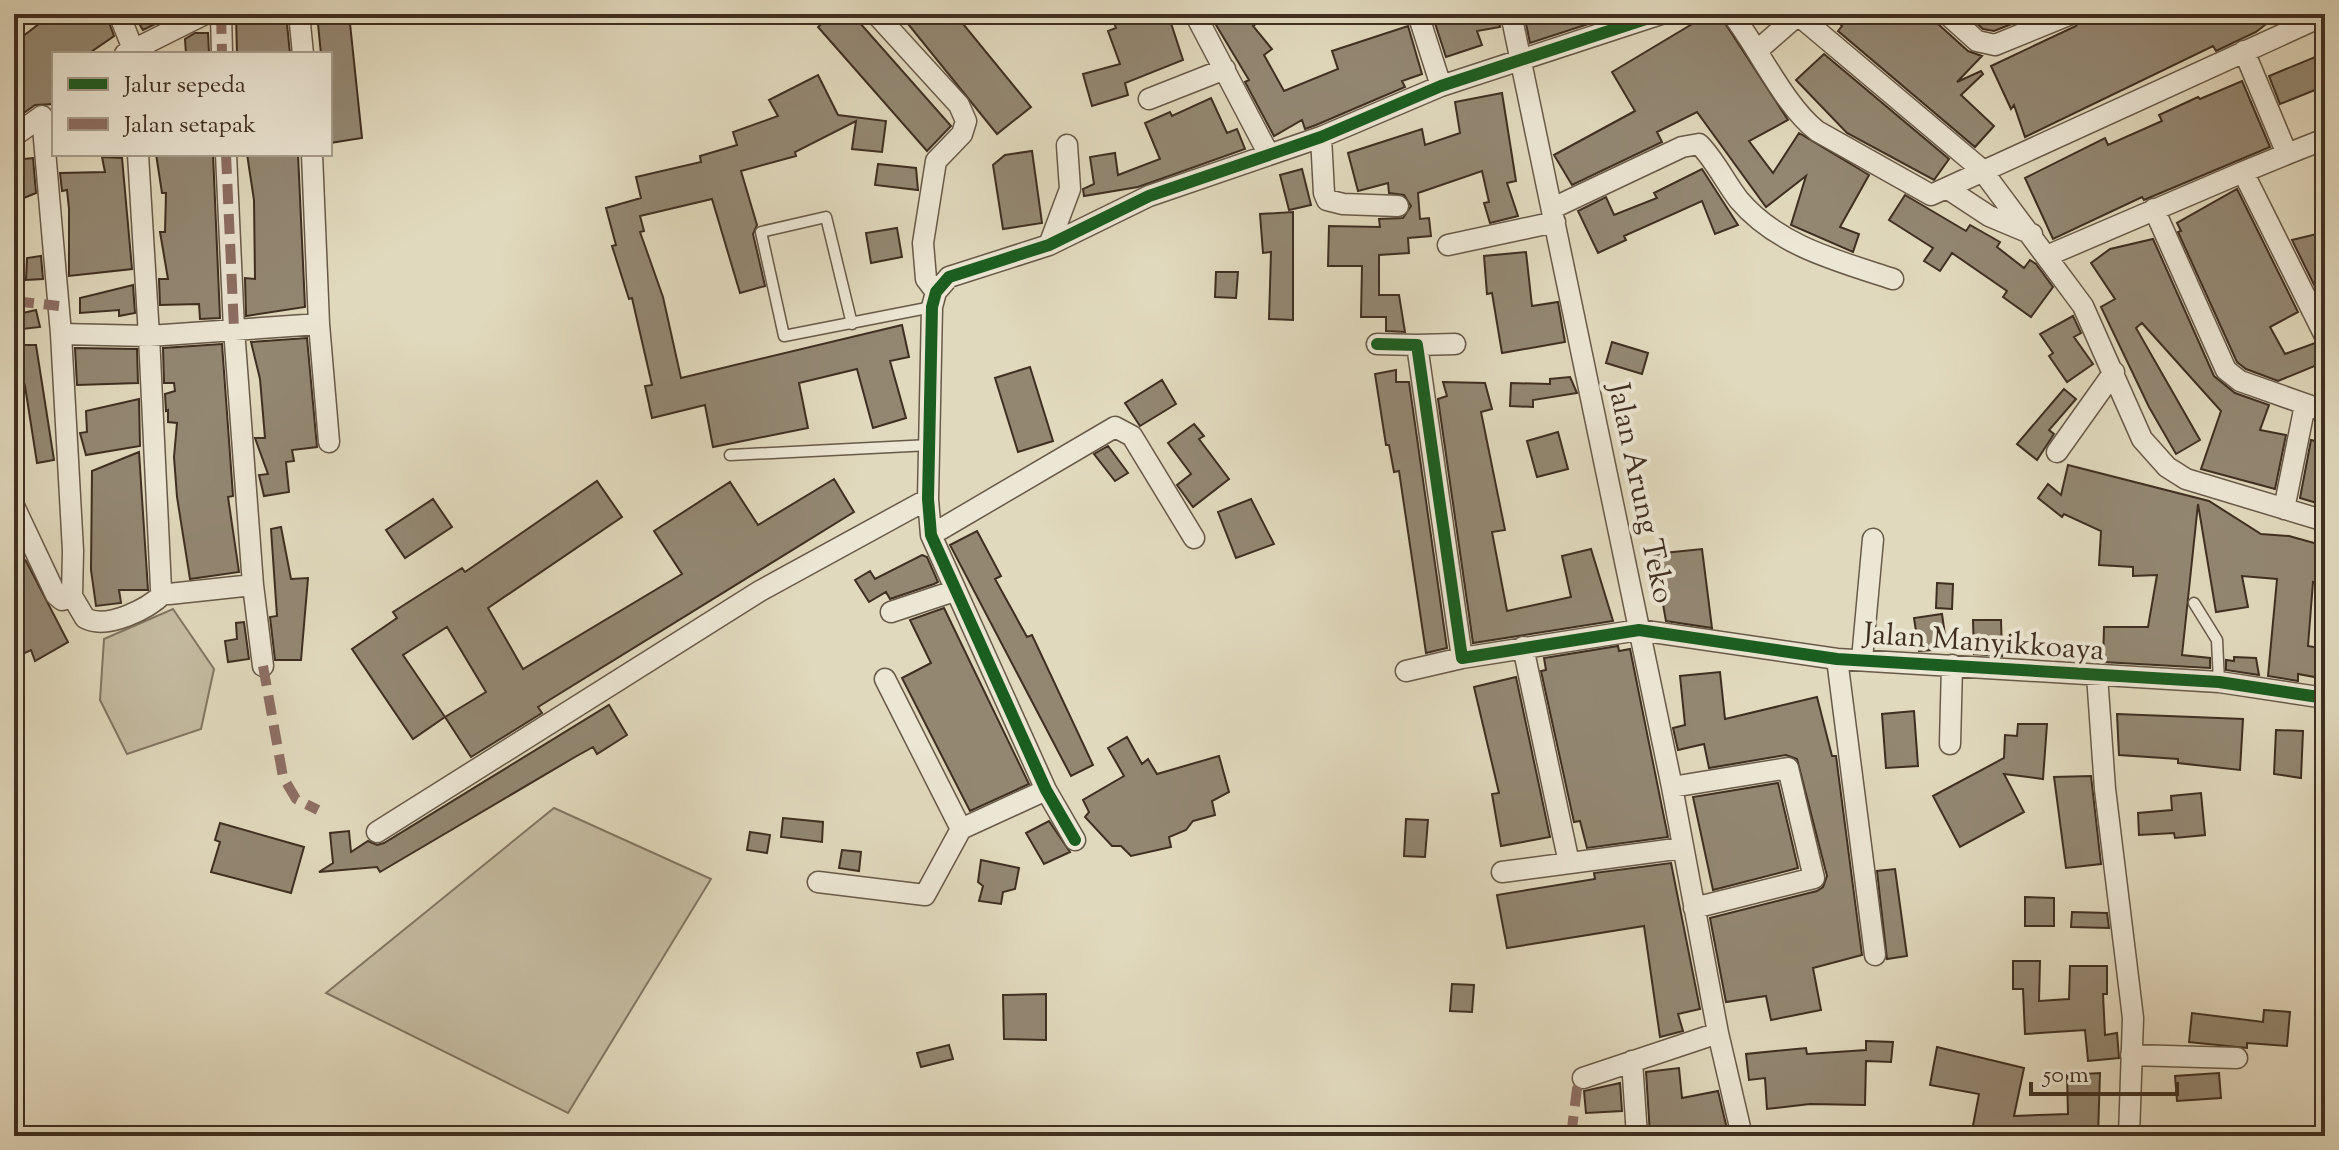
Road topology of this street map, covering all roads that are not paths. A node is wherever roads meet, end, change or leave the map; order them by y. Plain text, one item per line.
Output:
1 (119, 14) edge
2 (205, 14) edge
3 (221, 14) edge
4 (299, 14) edge
5 (876, 14) edge
6 (1195, 14) edge
7 (1418, 14) edge
8 (1511, 14) edge
9 (1661, 14) edge
10 (1732, 14) edge
11 (1947, 14) edge
12 (2071, 14) edge
13 (1798, 15) edge
14 (2325, 15) edge
15 (1626, 20) edge
16 (2294, 21) edge
17 (1759, 49) junction
18 (2244, 51) junction
19 (131, 52) edge
20 (222, 52) edge
21 (303, 52) edge
22 (1520, 60) junction
23 (1225, 69) junction
24 (1441, 86) junction
25 (1149, 99) dead end
26 (48, 112) edge
27 (14, 136) edge
28 (1321, 137) junction
29 (2325, 139) edge
30 (1067, 145) dead end
31 (1268, 153) junction
32 (2287, 154) junction
33 (138, 156) edge
34 (226, 156) edge
35 (312, 156) edge
36 (1981, 169) junction
37 (2243, 172) junction
38 (1948, 189) junction
39 (1398, 206) dead end
40 (2154, 209) junction
41 (1554, 215) junction
42 (2032, 234) junction
43 (1049, 245) junction
44 (1448, 245) dead end
45 (2049, 255) junction
46 (1893, 279) dead end
47 (934, 300) junction
48 (319, 324) junction
49 (852, 324) junction
50 (234, 329) junction
51 (61, 334) junction
52 (149, 336) junction
53 (2325, 336) edge
54 (1377, 344) dead end
55 (1455, 344) dead end
56 (1417, 345) junction
57 (2114, 372) junction
58 (2315, 408) edge
59 (329, 442) dead end
60 (930, 445) junction
61 (2057, 452) dead end
62 (730, 455) dead end
63 (928, 499) junction
64 (14, 506) edge
65 (2284, 509) junction
66 (2325, 521) edge
67 (931, 535) junction
68 (1194, 538) dead end
69 (1873, 539) dead end
70 (253, 585) junction
71 (954, 591) junction
72 (164, 593) junction
73 (72, 596) junction
74 (2194, 603) dead end
75 (891, 612) dead end
76 (1639, 630) junction
77 (1523, 647) junction
78 (1462, 658) junction
79 (1837, 659) junction
80 (1862, 659) junction
81 (1952, 665) junction
82 (263, 666) dead end
83 (1406, 671) dead end
84 (2097, 675) junction
85 (885, 679) dead end
86 (2219, 682) junction
87 (2325, 698) edge
88 (1950, 744) dead end
89 (1672, 787) junction
90 (1046, 790) junction
91 (961, 829) junction
92 (377, 832) dead end
93 (1075, 840) dead end
94 (1683, 848) junction
95 (1569, 863) junction
96 (1502, 872) dead end
97 (818, 882) dead end
98 (1694, 908) junction
99 (1875, 955) dead end
100 (1718, 1033) junction
101 (2131, 1055) junction
102 (2237, 1058) dead end
103 (1632, 1061) junction
104 (1583, 1078) dead end
105 (1637, 1136) edge
106 (1742, 1136) edge
107 (2129, 1136) edge

1 - 19 street
2 - 19 street
3 - 20 street
4 - 21 street
5 - 47 street
6 - 23 street
7 - 24 street
8 - 22 street, Jalan Arung Teko
9 - 15 street
10 - 17 street
11 - 12 street
13 - 17 street
13 - 36 street
14 - 16 street
15 - 22 street
16 - 18 street
17 - 38 street
18 - 32 street
18 - 36 street
22 - 24 street
22 - 41 street, Jalan Arung Teko
23 - 25 street
23 - 31 street
24 - 28 street
26 - 27 street
26 - 51 street
28 - 31 street
28 - 39 street
29 - 32 street
30 - 43 street
31 - 43 street
32 - 37 street
33 - 52 street
34 - 50 street
35 - 48 street
36 - 38 street
36 - 42 street
37 - 40 street
37 - 53 street
38 - 42 street
40 - 45 street
40 - 58 street
41 - 44 street
41 - 46 street
41 - 76 street, Jalan Arung Teko
42 - 45 street
43 - 47 street
45 - 57 street
47 - 49 lane
47 - 60 street
48 - 50 street
48 - 59 street
49 - 49 lane
50 - 52 street
50 - 70 street
51 - 52 street
51 - 73 street
52 - 72 street
54 - 56 street
55 - 56 street
56 - 78 street
57 - 61 street
57 - 65 street
58 - 65 street
60 - 62 lane
60 - 63 street
63 - 67 street
63 - 92 street
64 - 73 street
65 - 66 street
67 - 68 street
67 - 71 street
69 - 80 street
70 - 72 street
70 - 82 street
71 - 75 street
71 - 90 street
72 - 73 street
74 - 86 lane
76 - 77 street, Jalan Manyikkoaya
76 - 79 street, Jalan Manyikkoaya
76 - 89 street, Jalan Arung Teko
77 - 78 street, Jalan Manyikkoaya
77 - 95 street
78 - 83 street, Jalan Manyikkoaya
79 - 80 street, Jalan Manyikkoaya
79 - 99 street
80 - 81 street, Jalan Manyikkoaya
81 - 84 street, Jalan Manyikkoaya
81 - 88 street
84 - 86 street, Jalan Manyikkoaya
84 - 101 street
85 - 91 street
86 - 87 street, Jalan Manyikkoaya
89 - 94 street, Jalan Arung Teko
89 - 98 street
90 - 91 street
90 - 93 street
91 - 97 street
94 - 95 street
94 - 98 street, Jalan Arung Teko
95 - 96 street
98 - 100 street, Jalan Arung Teko
100 - 103 street
100 - 106 street, Jalan Arung Teko
101 - 102 street
101 - 107 street
103 - 104 street
103 - 105 street

